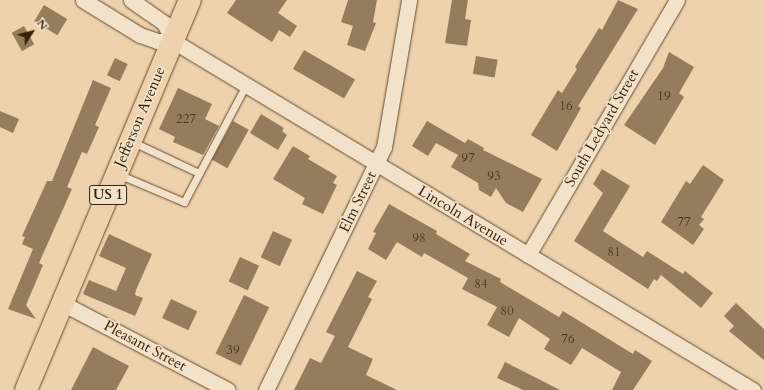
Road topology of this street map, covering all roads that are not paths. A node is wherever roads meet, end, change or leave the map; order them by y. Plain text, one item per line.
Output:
1 (82, 0) edge
2 (131, 0) edge
3 (190, 0) edge
4 (409, 0) edge
5 (676, 0) edge
6 (173, 41) junction
7 (246, 85) junction
8 (131, 141) junction
9 (377, 164) junction
10 (199, 173) junction
11 (117, 174) junction
12 (528, 255) junction
13 (62, 303) junction
14 (26, 390) edge
15 (228, 390) edge
16 (266, 390) edge
17 (753, 390) edge

1 - 6 street, Lincoln Avenue
2 - 6 street
3 - 6 main road, Jefferson Avenue / US 1
4 - 9 street, Elm Street
5 - 12 street, South Ledyard Street
6 - 7 street, Lincoln Avenue
6 - 8 main road, Jefferson Avenue / US 1
7 - 9 street, Lincoln Avenue
7 - 10 lane
8 - 10 lane
8 - 11 main road, Jefferson Avenue / US 1
9 - 12 street, Lincoln Avenue
9 - 16 street, Elm Street
10 - 11 lane
11 - 13 main road, Jefferson Avenue / US 1
12 - 17 street, Lincoln Avenue
13 - 14 main road, Jefferson Avenue / US 1
13 - 15 street, Pleasant Street

